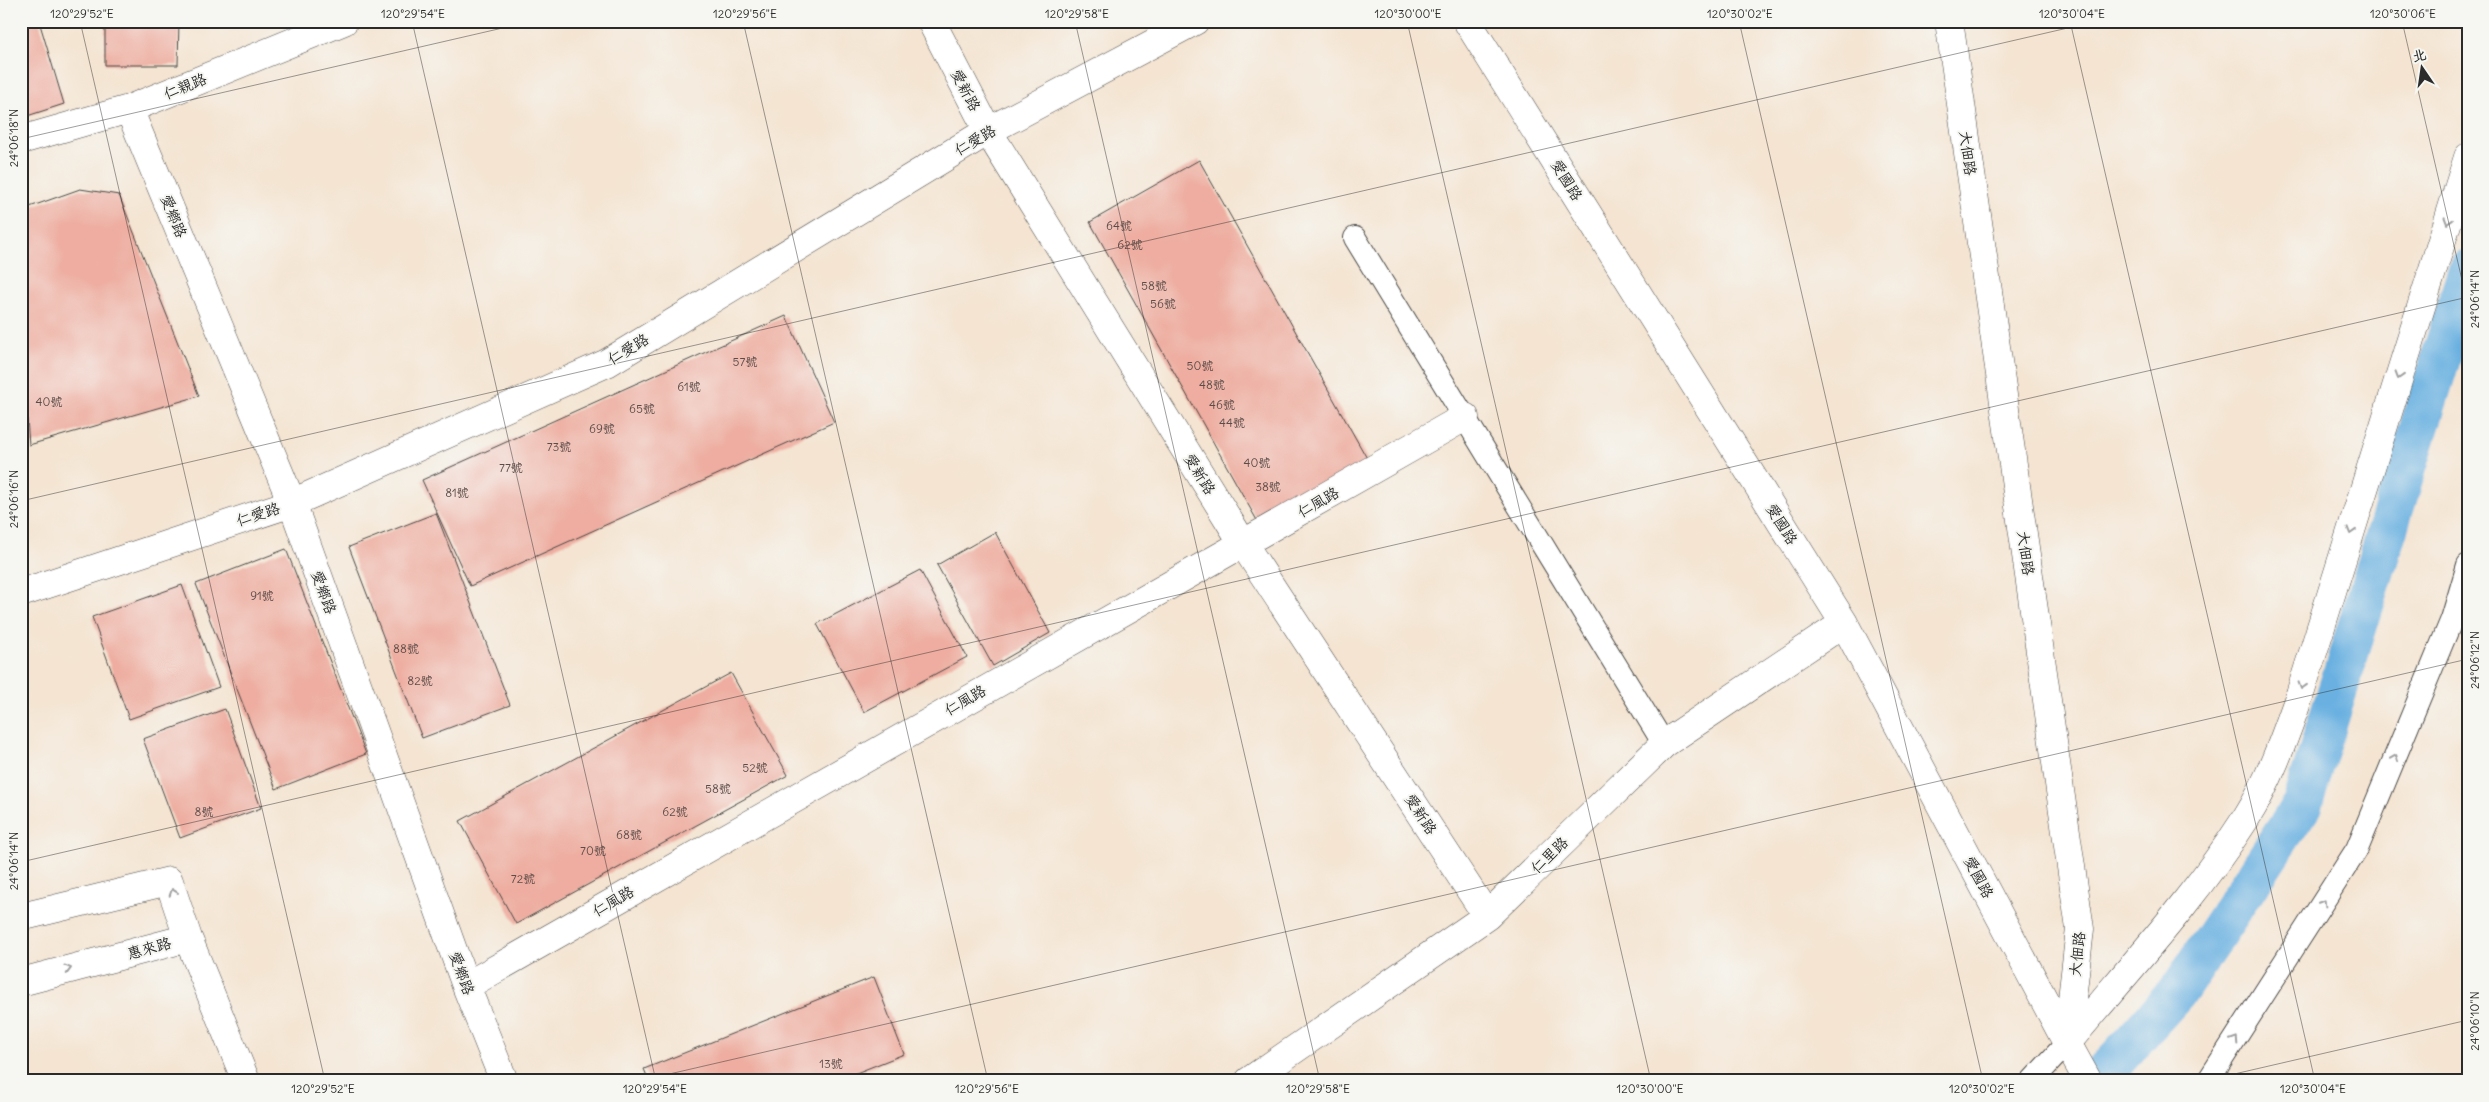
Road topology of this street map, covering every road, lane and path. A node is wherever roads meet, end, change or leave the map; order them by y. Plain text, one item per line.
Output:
1 (344, 21) edge
2 (931, 21) edge
3 (1195, 21) edge
4 (1467, 21) edge
5 (1949, 21) edge
6 (129, 109) junction
7 (988, 131) junction
8 (21, 140) edge
9 (2468, 157) edge
10 (1355, 238) dead end
11 (1466, 417) junction
12 (292, 503) junction
13 (1244, 544) junction
14 (2468, 565) edge
15 (21, 593) edge
16 (1844, 623) junction
17 (1664, 744) junction
18 (1487, 916) junction
19 (21, 917) edge
20 (188, 938) junction
21 (21, 982) edge
22 (466, 986) junction
23 (2067, 1043) junction
24 (2084, 1074) edge
25 (246, 1081) edge
26 (504, 1081) edge
27 (1249, 1081) edge
28 (2032, 1081) edge
29 (2208, 1081) edge

1 - 6 street, 仁親路
2 - 7 street, 愛新路
3 - 7 street, 仁愛路
4 - 16 street, 愛國路
5 - 23 street, 大佃路
6 - 8 street, 仁親路
6 - 12 street, 愛鄉路
7 - 12 street, 仁愛路
7 - 13 street, 愛新路
9 -> 23 street
10 - 11 lane
11 - 13 street, 仁風路
11 - 17 lane
12 - 15 street, 仁愛路
12 - 22 street, 愛鄉路
13 - 18 street, 愛新路
13 - 22 street, 仁風路
29 -> 14 lane
16 - 17 street, 仁里路
16 - 23 street, 愛國路
17 - 18 street, 仁里路
18 - 27 street, 仁里路
20 -> 19 street, 惠來路
21 -> 20 street, 惠來路
20 - 25 street
22 - 26 street, 愛鄉路
23 - 24 street
23 - 28 lane

